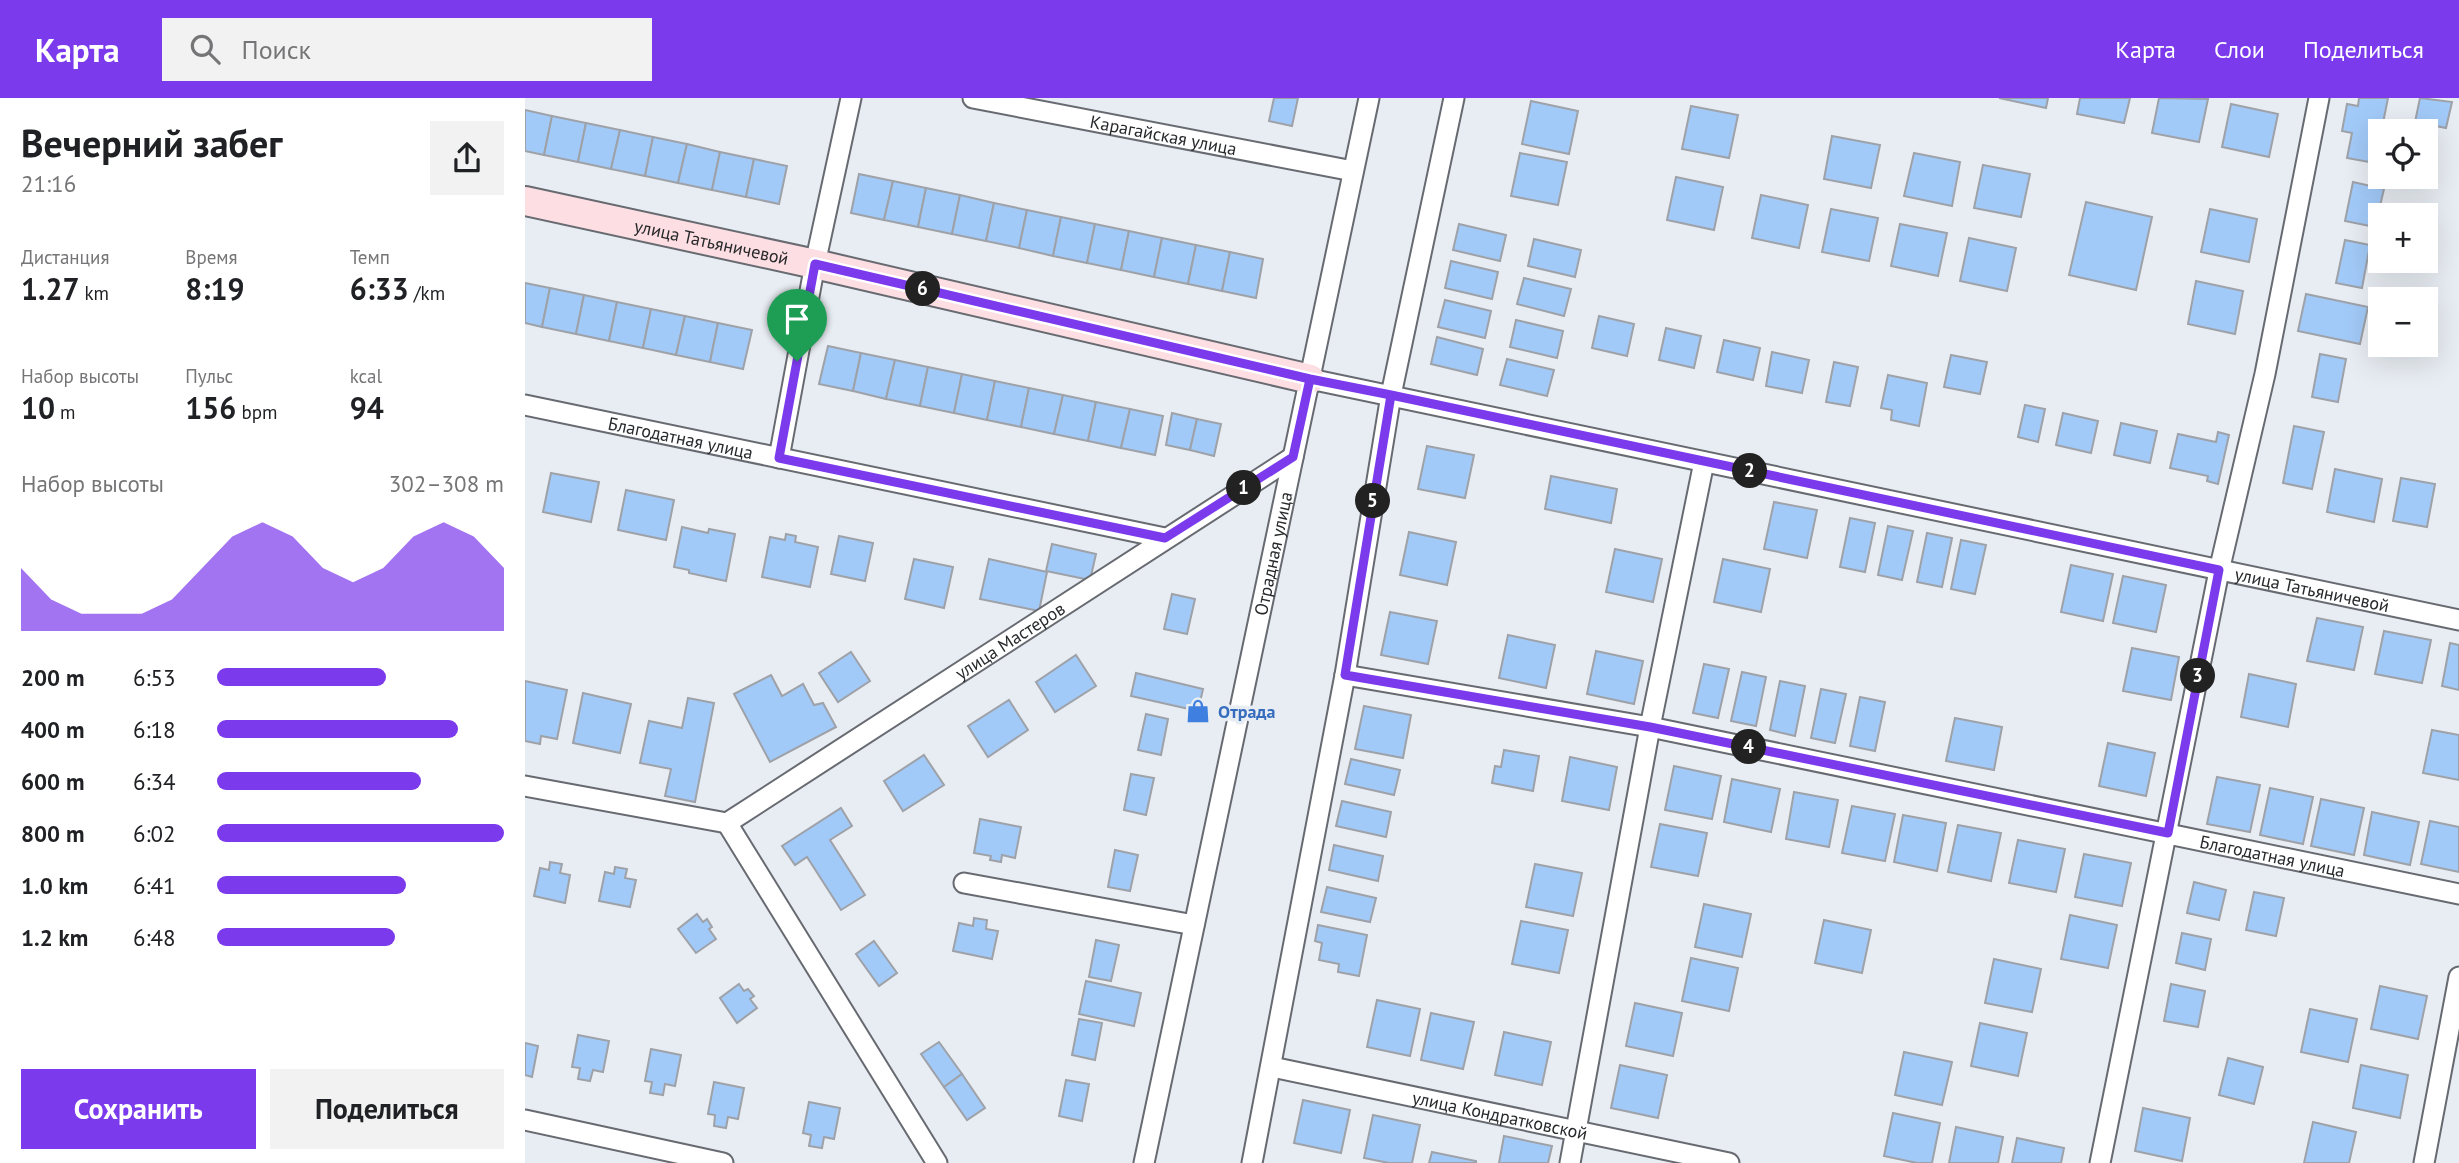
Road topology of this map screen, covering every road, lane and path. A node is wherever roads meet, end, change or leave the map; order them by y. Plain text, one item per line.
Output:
1 (851, 98) edge
2 (973, 98) edge
3 (1369, 98) edge
4 (1454, 98) edge
5 (2319, 98) edge
6 (1353, 171) junction
7 (525, 201) edge
8 (815, 264) junction
9 (1310, 379) junction
10 (1391, 395) junction
11 (525, 405) edge
12 (1293, 457) junction
13 (779, 458) junction
14 (1704, 462) junction
15 (1165, 538) junction
16 (2219, 570) junction
17 (2459, 620) edge
18 (1345, 675) junction
19 (1650, 727) junction
20 (525, 786) edge
21 (727, 823) junction
22 (2168, 833) junction
23 (964, 883) dead end
24 (2459, 894) edge
25 (1194, 925) junction
26 (2459, 977) edge
27 (1272, 1066) junction
28 (525, 1120) edge
29 (1577, 1131) junction
30 (723, 1163) edge
31 (937, 1163) edge
32 (1144, 1163) edge
33 (1252, 1163) edge
34 (1570, 1163) edge
35 (1729, 1163) edge
36 (2100, 1163) edge
37 (2424, 1163) edge

1 - 8 street
2 - 6 street, Карагайская улица
3 - 6 street, Отрадная улица
4 - 10 street
5 - 16 street
6 - 9 street, Отрадная улица
7 - 8 street, улица Татьяничевой
8 - 9 street, улица Татьяничевой
8 - 13 street
9 - 10 street, улица Татьяничевой
9 - 12 street, Отрадная улица
10 - 14 street, улица Татьяничевой
10 - 18 street
11 - 13 street, Благодатная улица
12 - 15 street, улица Мастеров
12 - 25 street, Отрадная улица
13 - 15 street, Благодатная улица
14 - 16 street, улица Татьяничевой
14 - 19 street
15 - 21 street, улица Мастеров
16 - 17 street, улица Татьяничевой
16 - 22 street
18 - 19 street, Благодатная улица
18 - 27 street
19 - 22 street, Благодатная улица
19 - 29 street
20 - 21 street
21 - 31 street
22 - 24 street, Благодатная улица
22 - 36 street
23 - 25 street
25 - 32 street, Отрадная улица
26 - 37 street
27 - 29 street, улица Кондратковской
27 - 33 street
28 - 30 street
29 - 34 street
29 - 35 street, улица Кондратковской

